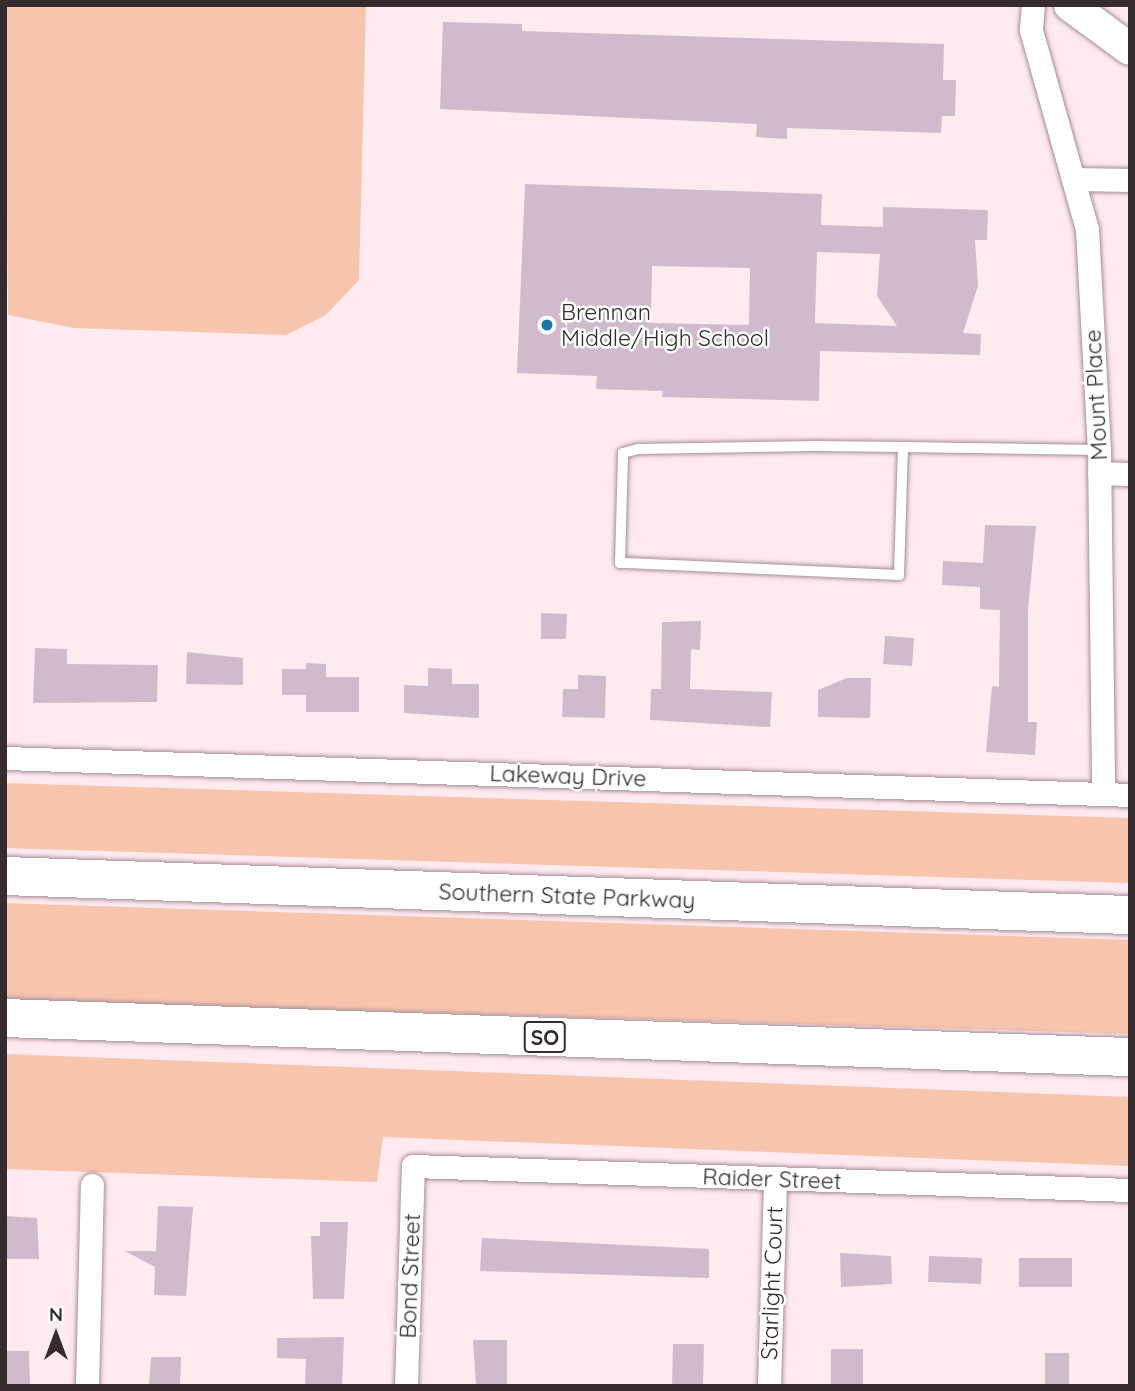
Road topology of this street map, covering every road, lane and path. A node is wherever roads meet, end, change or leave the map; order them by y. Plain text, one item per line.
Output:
1 (1033, 5) edge
2 (1070, 5) edge
3 (1130, 49) edge
4 (1075, 178) junction
5 (1130, 180) edge
6 (903, 447) junction
7 (1099, 450) junction
8 (1100, 473) junction
9 (1130, 474) edge
10 (5, 758) edge
11 (1103, 794) junction
12 (1130, 794) edge
13 (5, 876) edge
14 (1130, 915) edge
15 (5, 1018) edge
16 (1130, 1057) edge
17 (413, 1166) joint
18 (775, 1180) junction
19 (92, 1185) dead end
20 (1130, 1190) edge
21 (87, 1386) edge
22 (406, 1386) edge
23 (769, 1386) edge

1 - 4 street, Mount Place
2 - 3 street
4 - 5 street
4 - 7 street, Mount Place
6 - 6 lane
6 - 7 lane
7 - 8 street, Mount Place
8 - 9 street
8 - 11 street, Mount Place
10 - 11 street, Lakeway Drive
11 - 12 street, Lakeway Drive
13 - 14 highway, Southern State Parkway
15 - 16 highway, SO
17 - 18 street, Raider Street
17 - 22 street, Bond Street
18 - 20 street, Raider Street
18 - 23 street, Starlight Court
19 - 21 street

